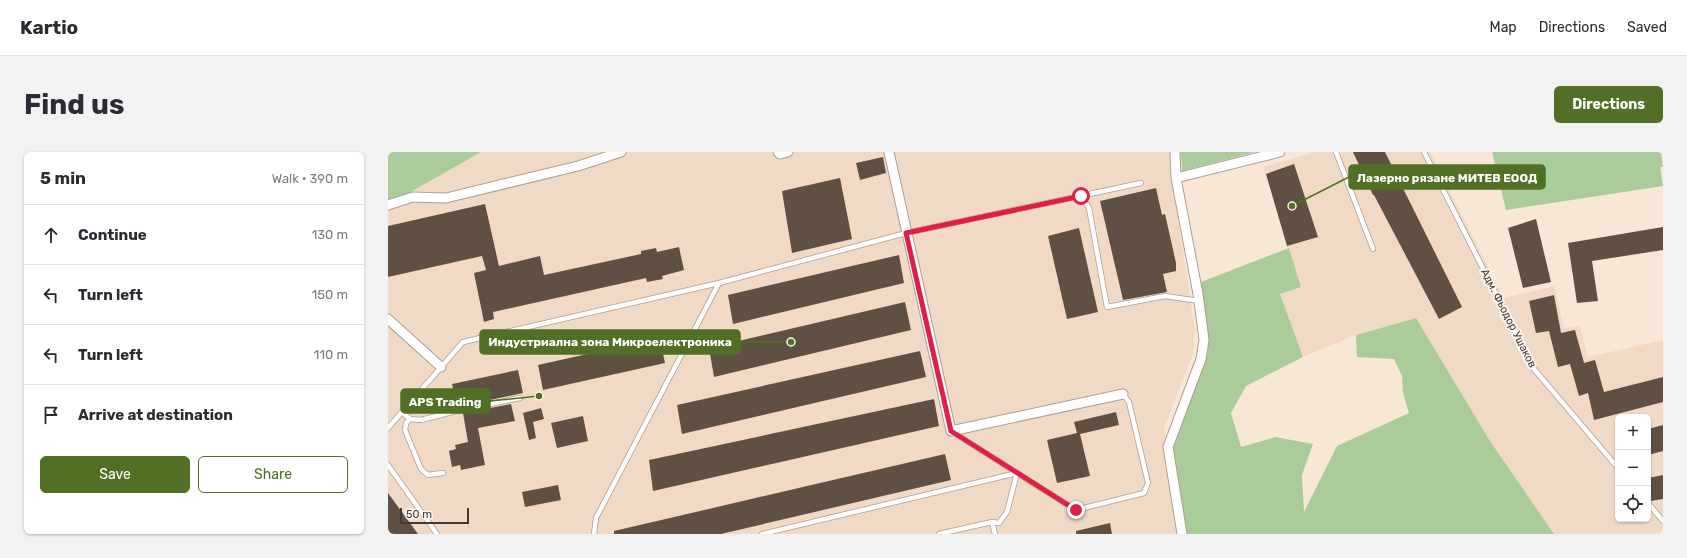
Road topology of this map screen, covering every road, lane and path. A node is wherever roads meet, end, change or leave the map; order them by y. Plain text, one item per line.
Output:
1 (621, 152) edge
2 (778, 152) edge
3 (788, 152) edge
4 (889, 152) edge
5 (1174, 152) edge
6 (1280, 152) edge
7 (1336, 152) edge
8 (1424, 152) edge
9 (1176, 178) junction
10 (1141, 183) dead end
11 (1081, 196) junction
12 (388, 206) edge
13 (906, 233) junction
14 (1373, 249) dead end
15 (719, 283) junction
16 (1199, 301) junction
17 (388, 319) edge
18 (441, 367) junction
19 (1123, 394) joint
20 (520, 398) dead end
21 (402, 412) junction
22 (410, 419) junction
23 (388, 428) edge
24 (951, 431) junction
25 (1615, 464) edge
26 (388, 465) edge
27 (443, 473) dead end
28 (1017, 473) junction
29 (1651, 507) edge
30 (1663, 521) edge
31 (992, 522) junction
32 (436, 534) edge
33 (594, 534) edge
34 (762, 534) edge
35 (939, 534) edge
36 (995, 534) edge
37 (1182, 534) edge

1 - 12 street
2 - 3 street
4 - 13 street
5 - 9 street
6 - 9 street
7 - 14 lane
8 - 25 lane, Адм. Фьодор Ушаков
9 - 16 street
10 - 11 lane
11 - 13 lane
11 - 16 lane
13 - 15 lane
13 - 24 street
15 - 18 lane
15 - 33 lane
16 - 37 street
17 - 18 street
18 - 21 lane
19 - 24 street
19 - 28 lane
20 - 22 lane
21 - 22 lane
21 - 23 lane
22 - 27 lane
24 - 28 lane
26 - 32 lane
28 - 31 lane
28 - 34 lane
29 - 30 lane
31 - 35 lane
31 - 36 lane

